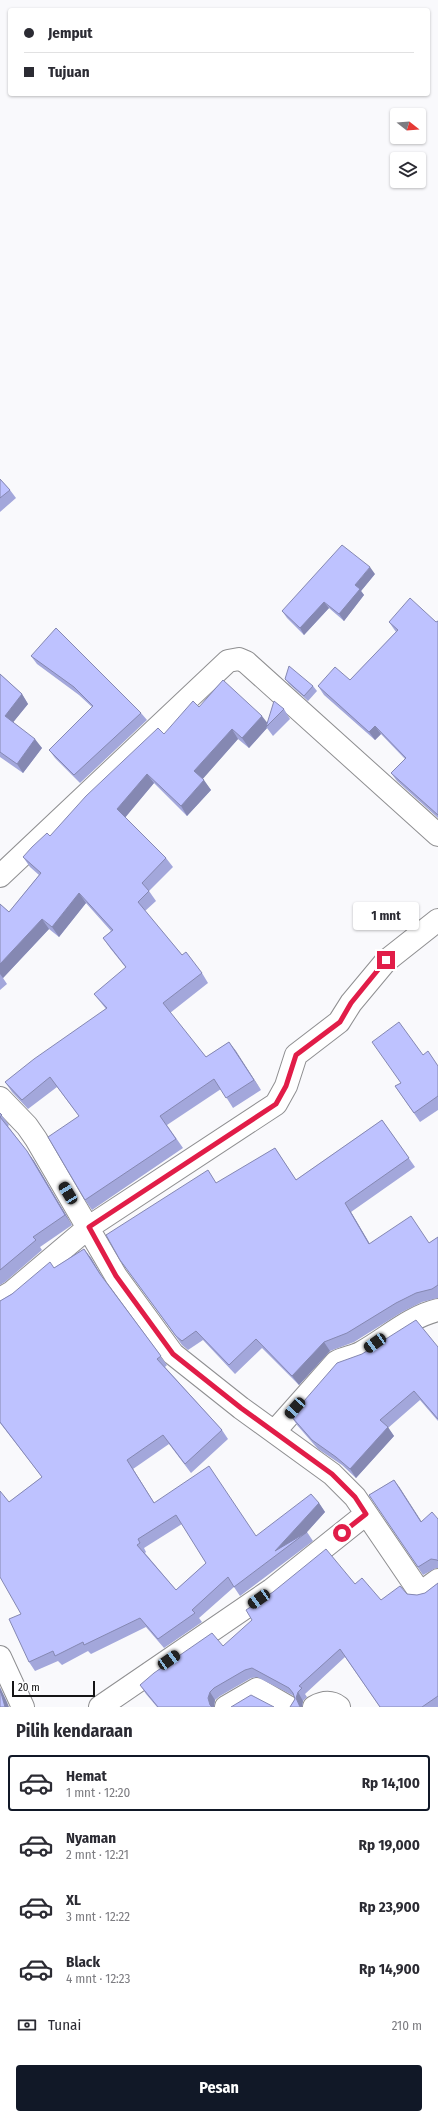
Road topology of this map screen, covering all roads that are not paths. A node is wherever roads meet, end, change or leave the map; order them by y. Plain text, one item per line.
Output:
1 (438, 835) edge
2 (0, 876) edge
3 (438, 920) edge
4 (0, 1098) edge
5 (89, 1227) junction
6 (0, 1299) edge
7 (438, 1310) edge
8 (274, 1432) junction
9 (366, 1514) junction
10 (438, 1580) edge
11 (0, 1656) edge
12 (23, 1707) edge
13 (100, 1707) edge
14 (226, 1707) edge
15 (288, 1707) edge
16 (314, 1707) edge
17 (339, 1707) edge

1 - 2 street
3 - 5 street
4 - 5 street
5 - 6 street
5 - 8 street
7 - 8 street
8 - 9 street
9 - 10 street
9 - 13 street
11 - 12 street
14 - 15 street
16 - 17 street

